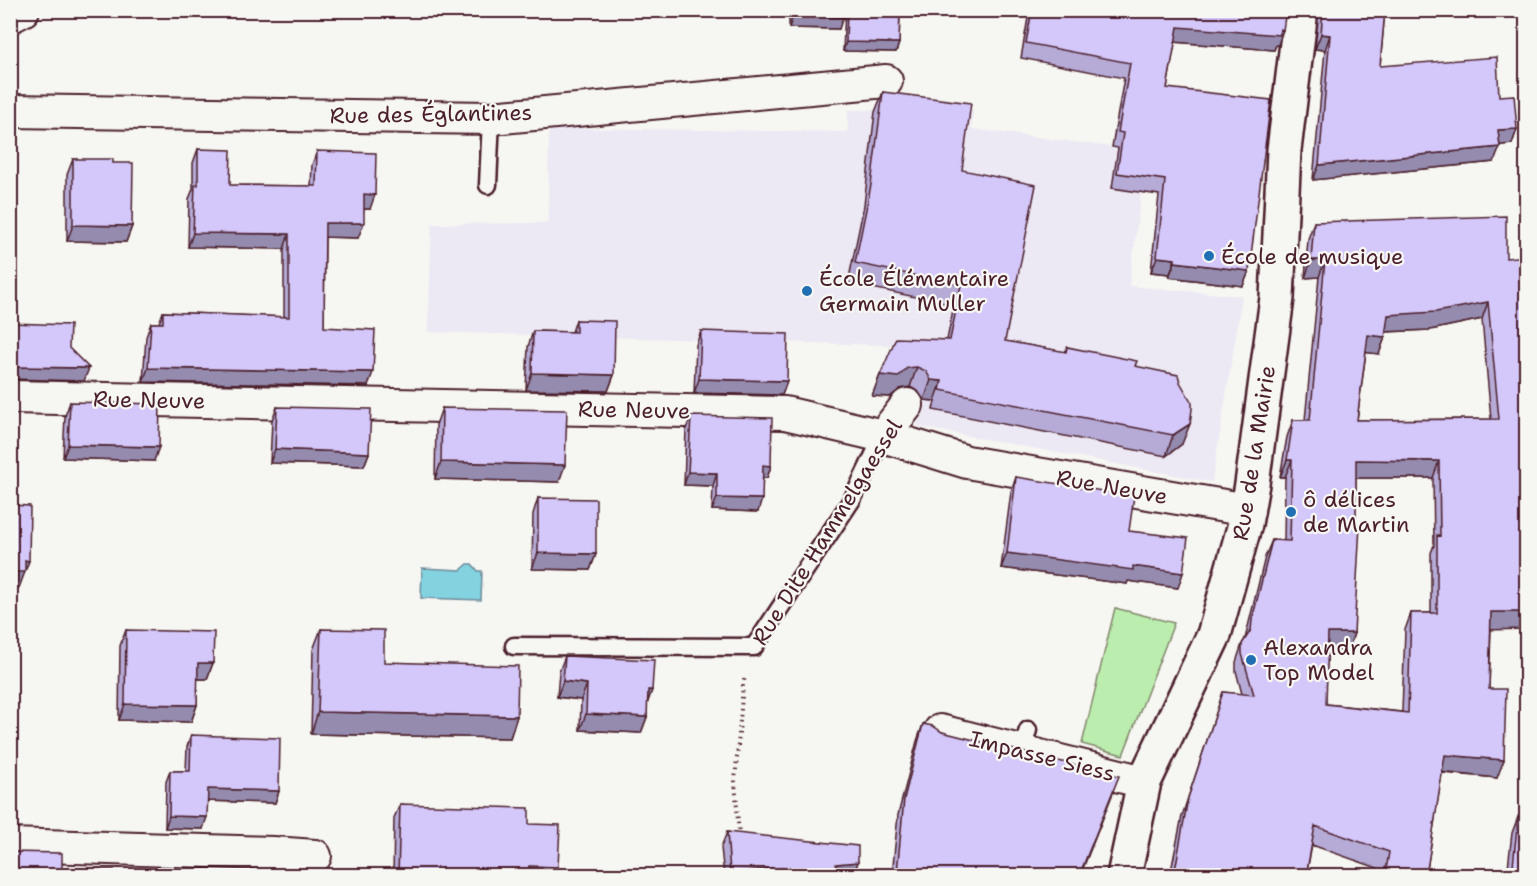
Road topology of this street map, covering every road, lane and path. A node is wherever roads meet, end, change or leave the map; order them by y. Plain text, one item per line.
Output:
1 (23, 10) edge
2 (1301, 10) edge
3 (10, 17) edge
4 (886, 81) dead end
5 (10, 111) edge
6 (491, 118) junction
7 (488, 185) dead end
8 (10, 398) edge
9 (907, 405) dead end
10 (883, 436) junction
11 (1248, 510) junction
12 (514, 645) dead end
13 (754, 647) junction
14 (940, 731) edge
15 (1144, 782) junction
16 (740, 840) edge
17 (10, 845) edge
18 (315, 856) dead end
19 (1124, 876) edge

1 - 3 street
2 - 11 street, Rue de la Mairie
4 - 6 street, Rue des Églantines
5 - 6 street, Rue des Églantines
6 - 7 lane
8 - 10 street, Rue Neuve
9 - 10 street, Rue Dite Hammelgaessel
10 - 11 street, Rue Neuve
10 - 13 lane, Rue Dite Hammelgaessel
11 - 15 street, Rue de la Mairie
12 - 13 lane
13 - 16 path, Rue Dite Hammelgaessel
14 - 15 street, Impasse Siess
15 - 19 street, Rue de la Mairie
17 - 18 street

